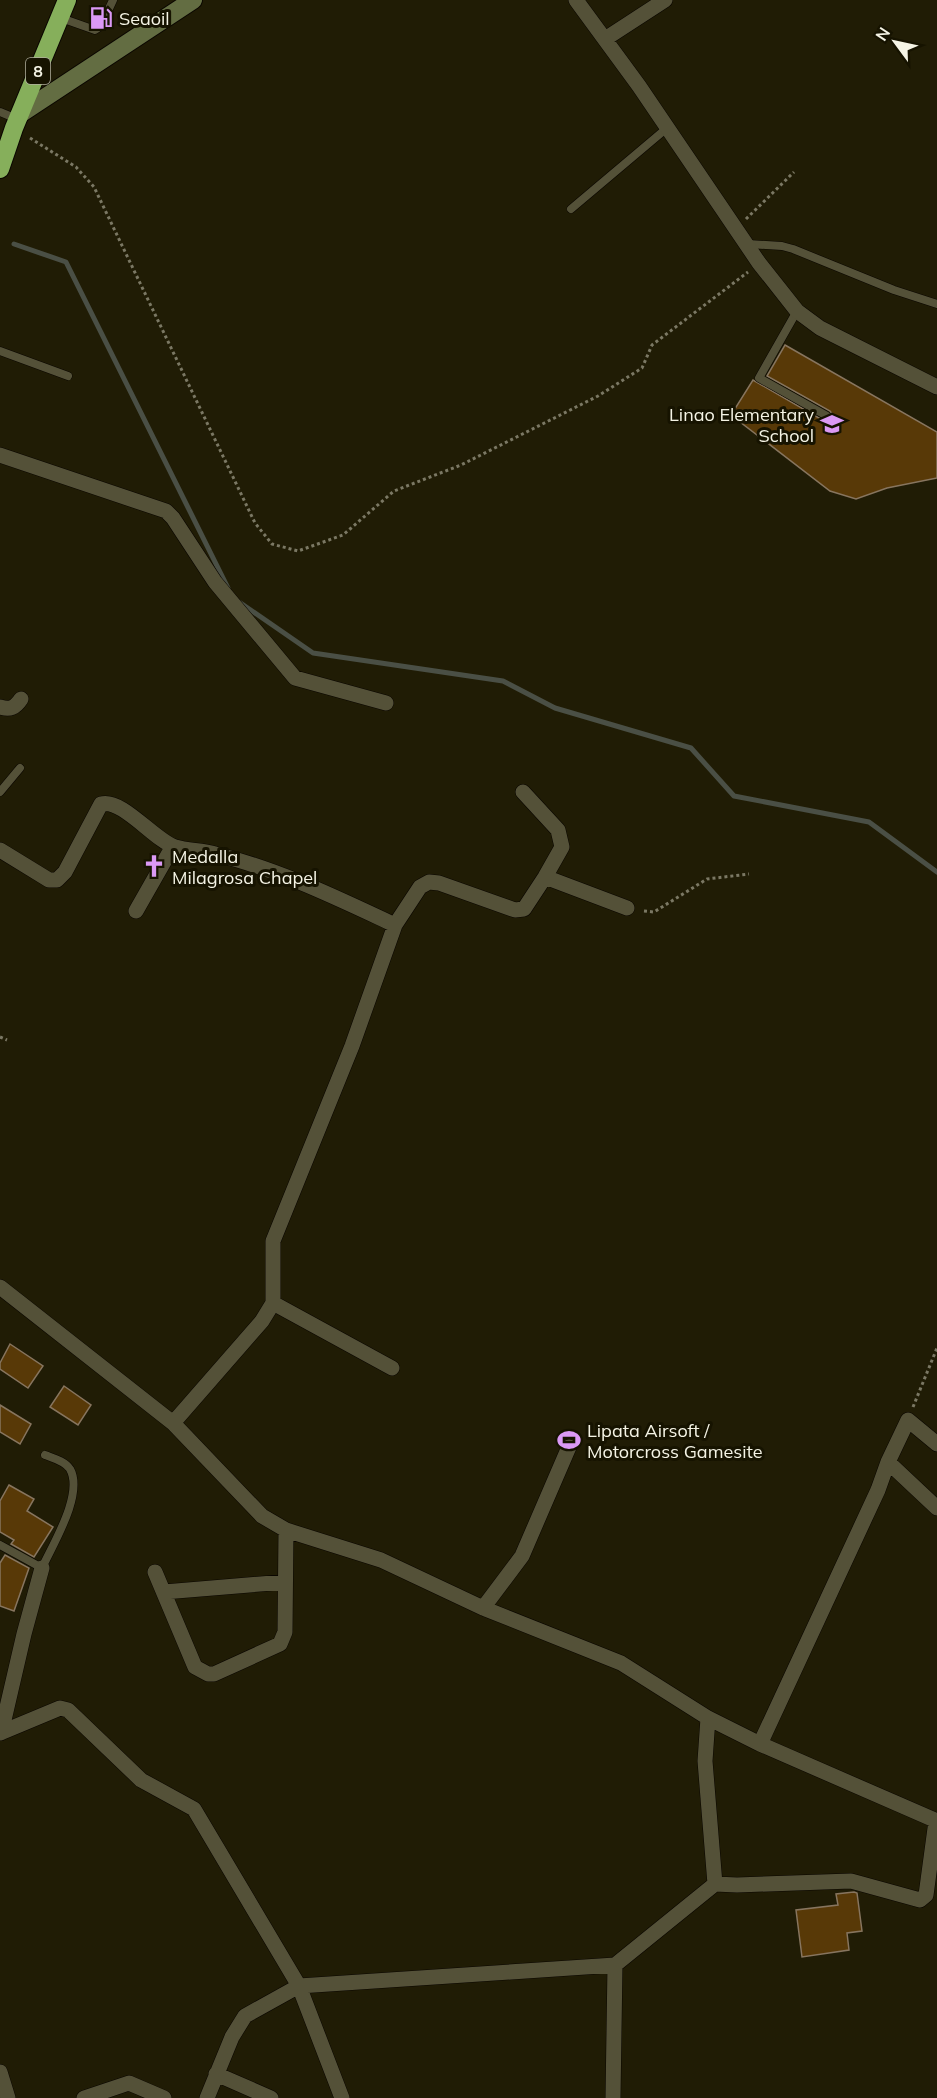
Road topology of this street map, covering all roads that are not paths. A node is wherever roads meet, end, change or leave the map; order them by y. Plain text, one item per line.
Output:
1 (67, 0) edge
2 (113, 0) edge
3 (193, 0) edge
4 (576, 0) edge
5 (665, 0) edge
6 (59, 18) junction
7 (605, 39) junction
8 (0, 112) edge
9 (17, 120) junction
10 (667, 128) junction
11 (0, 169) edge
12 (571, 209) dead end
13 (746, 244) junction
14 (937, 304) edge
15 (797, 311) junction
16 (0, 351) edge
17 (68, 376) dead end
18 (937, 387) edge
19 (827, 416) dead end
20 (0, 455) edge
21 (21, 699) dead end
22 (386, 704) dead end
23 (0, 707) edge
24 (20, 768) dead end
25 (0, 792) edge
26 (523, 792) dead end
27 (173, 846) junction
28 (0, 850) edge
29 (545, 877) junction
30 (627, 908) road end
31 (136, 911) dead end
32 (395, 925) junction
33 (0, 1287) edge
34 (273, 1303) junction
35 (392, 1368) dead end
36 (173, 1423) junction
37 (937, 1444) edge
38 (569, 1447) dead end
39 (45, 1455) dead end
40 (888, 1462) junction
41 (937, 1508) edge
42 (285, 1530) junction
43 (0, 1545) edge
44 (42, 1568) junction
45 (155, 1572) dead end
46 (285, 1582) junction
47 (164, 1592) junction
48 (483, 1608) junction
49 (708, 1718) junction
50 (1, 1733) edge
51 (760, 1744) junction
52 (937, 1821) edge
53 (715, 1884) junction
54 (615, 1965) junction
55 (299, 1986) junction
56 (0, 2072) edge
57 (216, 2074) junction
58 (8, 2098) edge
59 (84, 2098) edge
60 (164, 2098) edge
61 (207, 2098) edge
62 (271, 2098) edge
63 (342, 2098) edge
64 (613, 2098) edge

1 - 6 highway, 8
2 - 6 lane
3 - 9 street
4 - 7 street
5 - 7 street
6 - 9 highway, 8
7 - 10 street
8 - 9 lane
9 - 11 highway, 8
10 - 12 lane
10 - 13 street
13 - 14 lane
13 - 15 street
15 - 18 street
15 - 19 lane
16 - 17 lane
20 - 22 street
21 - 23 street
24 - 25 lane
26 - 29 street
27 - 28 street
27 - 31 street
27 - 32 street
29 - 30 street
29 - 32 street
32 - 34 street
33 - 36 street
34 - 35 street
34 - 36 street
36 - 42 street
37 - 40 street
38 - 48 street
39 - 44 lane
40 - 41 street
40 - 51 street
42 - 46 street
42 - 48 street
43 - 44 lane
44 - 50 street
45 - 47 street
46 - 47 street
46 - 47 street
48 - 49 street
49 - 51 street
49 - 53 street
50 - 55 street
51 - 52 street
52 - 53 street
53 - 54 street
54 - 55 street
54 - 64 street
55 - 57 street
55 - 63 street
56 - 58 street
57 - 61 street
57 - 62 street
59 - 60 street

